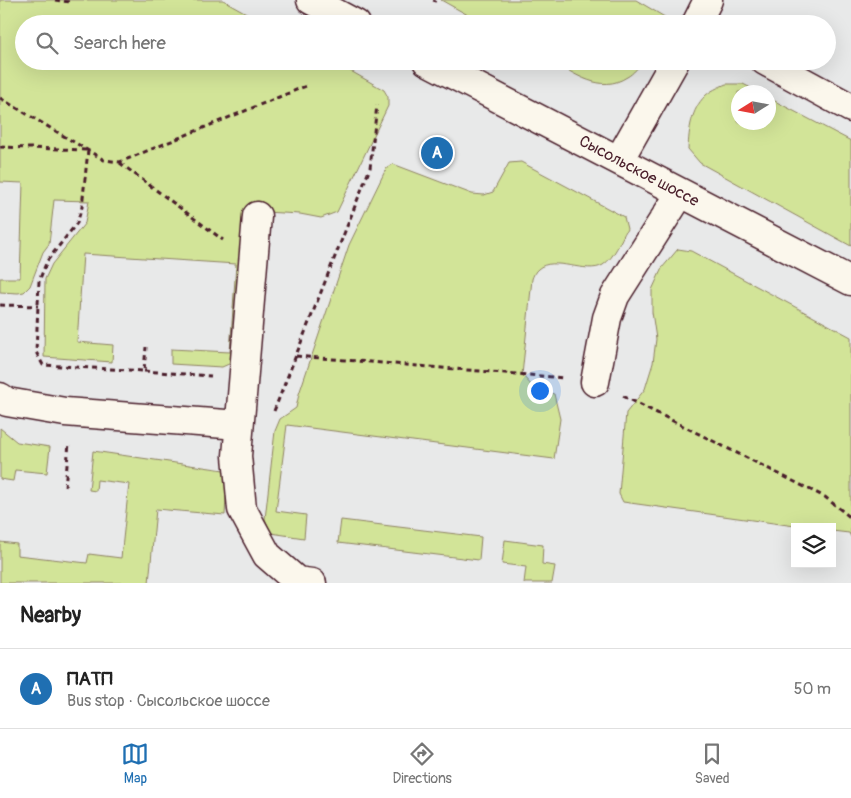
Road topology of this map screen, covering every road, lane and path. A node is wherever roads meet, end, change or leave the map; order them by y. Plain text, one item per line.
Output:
1 (55, 0) edge
2 (311, 0) edge
3 (708, 0) edge
4 (70, 2) dead end
5 (339, 15) edge
6 (700, 15) edge
7 (444, 70) edge
8 (670, 70) edge
9 (781, 70) edge
10 (306, 86) dead end
11 (0, 98) edge
12 (377, 105) dead end
13 (851, 108) edge
14 (0, 147) edge
15 (88, 150) junction
16 (619, 160) junction
17 (120, 162) junction
18 (680, 194) junction
19 (257, 216) dead end
20 (254, 263) junction
21 (851, 281) edge
22 (0, 304) edge
23 (38, 306) junction
24 (146, 347) dead end
25 (296, 356) junction
26 (144, 371) junction
27 (244, 379) junction
28 (596, 381) junction
29 (0, 397) edge
30 (271, 419) dead end
31 (239, 425) junction
32 (69, 440) dead end
33 (65, 487) dead end
34 (851, 518) edge
35 (302, 582) edge

1 - 4 path
2 - 5 main road
3 - 6 main road
7 - 16 main road, Сысольское шоссе
8 - 16 main road
9 - 13 main road
10 - 17 path
11 - 15 path
12 - 25 path
14 - 15 path
15 - 17 path
15 - 23 path
16 - 18 main road, Сысольское шоссе
17 - 20 path
18 - 21 main road, Сысольское шоссе
18 - 28 main road
19 - 20 main road
20 - 27 main road
22 - 23 path
23 - 26 path
24 - 26 path
25 - 28 path
25 - 30 path
26 - 27 path
27 - 31 main road
28 - 34 path
29 - 31 main road
31 - 35 main road
32 - 33 path

